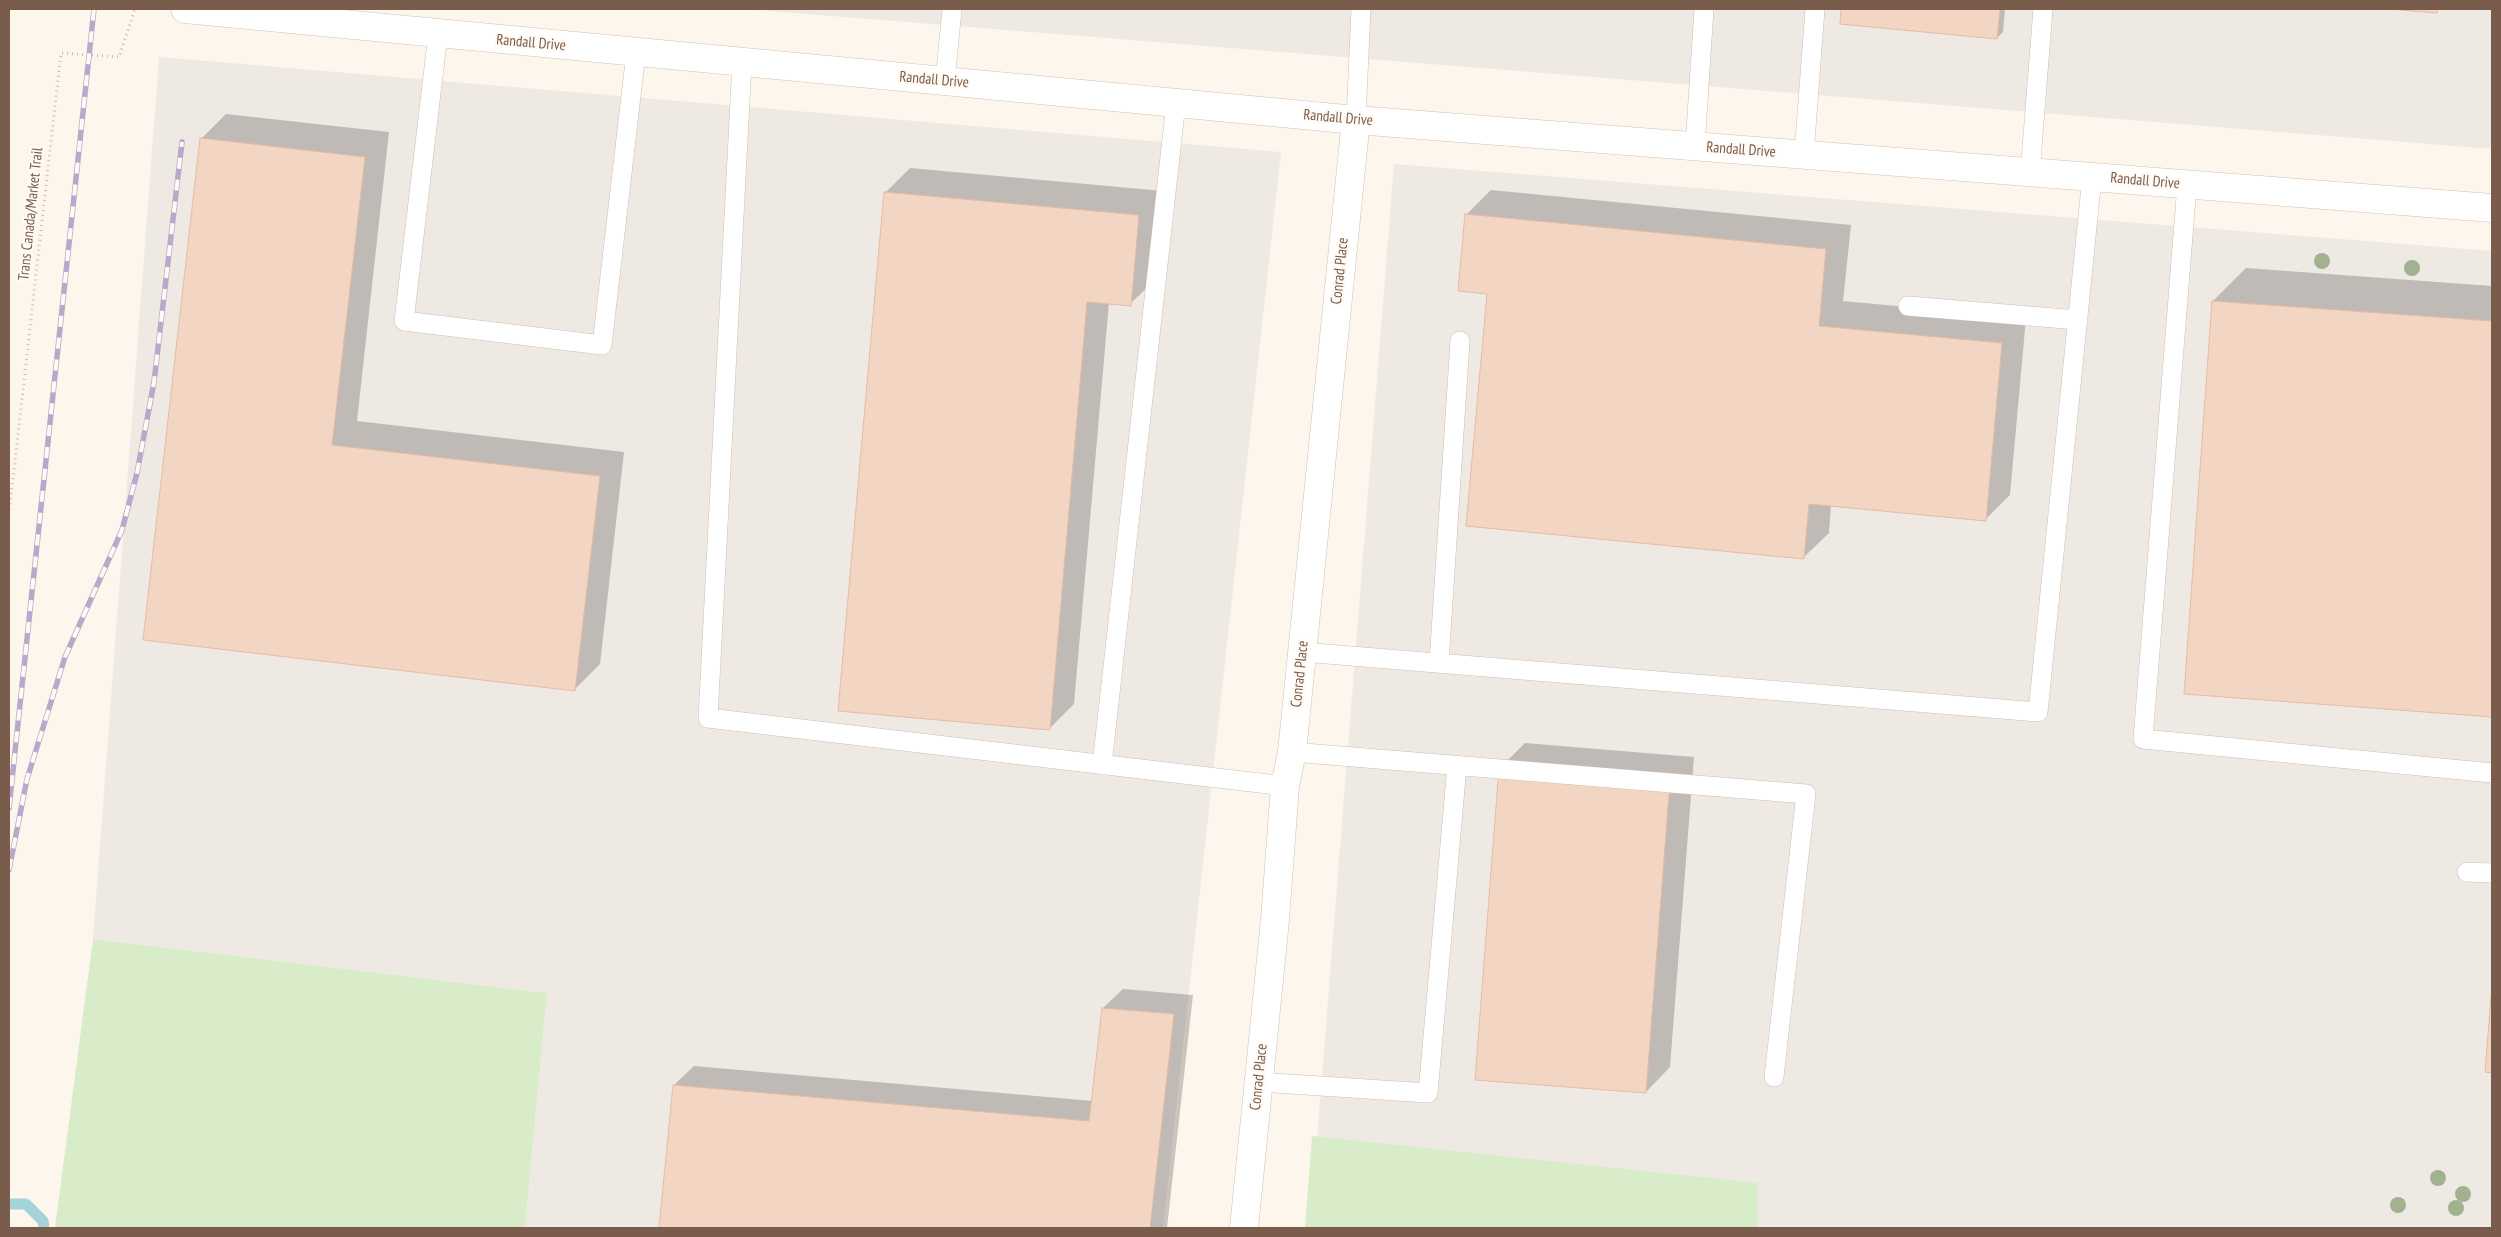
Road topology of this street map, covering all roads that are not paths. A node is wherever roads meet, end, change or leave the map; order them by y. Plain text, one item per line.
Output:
1 (185, 9) edge
2 (952, 9) edge
3 (1361, 9) edge
4 (1704, 9) edge
5 (1815, 9) edge
6 (2043, 9) edge
7 (326, 16) edge
8 (438, 34) junction
9 (636, 52) junction
10 (742, 62) junction
11 (945, 81) junction
12 (1176, 103) junction
13 (1356, 120) junction
14 (1695, 146) junction
15 (1804, 155) junction
16 (2030, 173) junction
17 (2092, 177) junction
18 (2187, 185) junction
19 (2492, 208) edge
20 (1908, 306) dead end
21 (2078, 320) junction
22 (1460, 341) dead end
23 (1302, 652) junction
24 (1439, 663) junction
25 (1292, 752) junction
26 (1102, 765) junction
27 (1458, 766) junction
28 (2492, 773) edge
29 (1285, 786) junction
30 (2467, 872) dead end
31 (2492, 873) edge
32 (1774, 1077) dead end
33 (1259, 1082) junction
34 (1244, 1228) edge

1 - 7 street, Randall Drive
2 - 11 lane
3 - 13 lane
4 - 14 lane
5 - 15 lane
6 - 16 lane
7 - 8 street, Randall Drive
8 - 9 street, Randall Drive
8 - 9 lane
9 - 10 street, Randall Drive
10 - 11 street, Randall Drive
10 - 26 lane
11 - 12 street, Randall Drive
12 - 13 street, Randall Drive
12 - 26 lane
13 - 14 street, Randall Drive
13 - 23 street, Conrad Place
14 - 15 street, Randall Drive
15 - 16 street, Randall Drive
16 - 17 street, Randall Drive
17 - 18 street, Randall Drive
17 - 21 lane
18 - 19 street, Randall Drive
18 - 28 lane
20 - 21 lane
21 - 24 lane
22 - 24 lane
23 - 24 lane
23 - 25 street, Conrad Place
25 - 27 lane
25 - 29 street, Conrad Place
26 - 29 lane
27 - 32 lane
27 - 33 lane
29 - 33 street, Conrad Place
30 - 31 lane
33 - 34 street, Conrad Place

